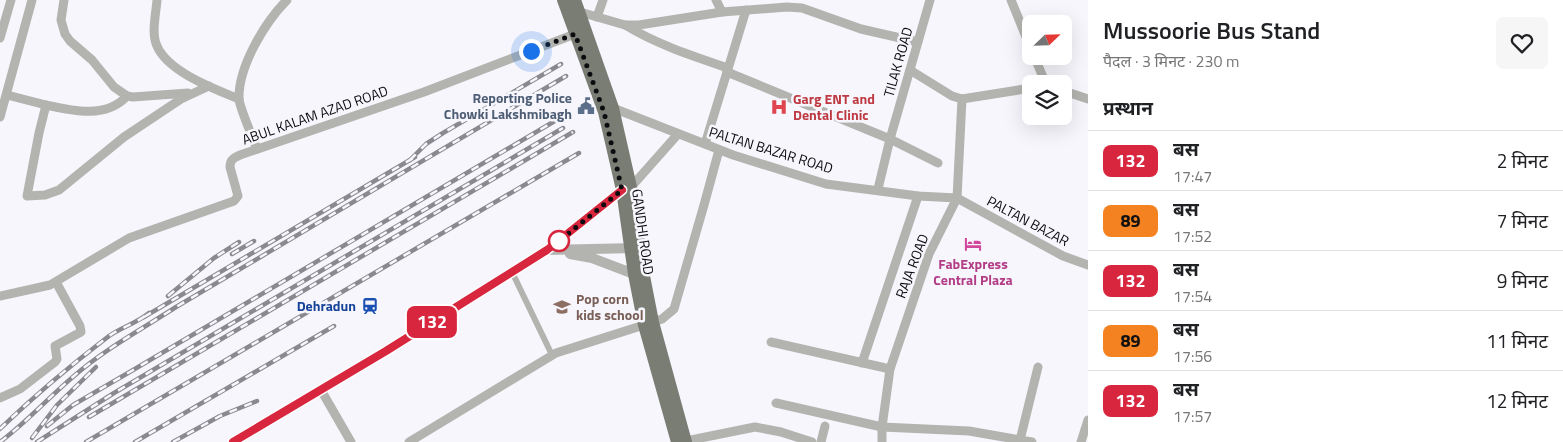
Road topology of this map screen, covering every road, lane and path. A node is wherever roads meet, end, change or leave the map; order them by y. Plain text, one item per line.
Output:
1 (11, 0) edge
2 (32, 0) edge
3 (64, 0) edge
4 (157, 0) edge
5 (287, 0) edge
6 (563, 0) edge
7 (603, 0) edge
8 (716, 0) edge
9 (930, 0) edge
10 (1014, 1) edge
11 (578, 6) edge
12 (746, 10) junction
13 (722, 12) junction
14 (597, 18) junction
15 (1022, 24) edge
16 (625, 25) junction
17 (575, 34) junction
18 (0, 38) edge
19 (918, 42) junction
20 (728, 70) junction
21 (910, 70) junction
22 (209, 86) junction
23 (1022, 89) edge
24 (191, 93) junction
25 (1072, 94) edge
26 (7, 95) junction
27 (127, 96) junction
28 (239, 99) junction
29 (962, 99) junction
30 (1088, 99) edge
31 (46, 105) junction
32 (613, 108) junction
33 (0, 116) edge
34 (678, 134) junction
35 (890, 139) junction
36 (705, 144) junction
37 (257, 150) junction
38 (718, 150) junction
39 (938, 163) dead end
40 (627, 188) junction
41 (878, 190) junction
42 (918, 196) junction
43 (957, 198) junction
44 (635, 248) junction
45 (547, 250) junction
46 (1088, 265) edge
47 (512, 272) junction
48 (634, 274) junction
49 (56, 282) junction
50 (0, 296) edge
51 (648, 324) junction
52 (771, 342) dead end
53 (552, 355) junction
54 (862, 363) junction
55 (1038, 367) dead end
56 (890, 369) junction
57 (321, 390) junction
58 (0, 398) edge
59 (776, 403) dead end
60 (1088, 420) edge
61 (825, 426) dead end
62 (882, 427) junction
63 (1020, 440) junction
64 (233, 442) edge
65 (351, 442) edge
66 (409, 442) edge
67 (683, 442) edge
68 (812, 442) edge
69 (821, 442) edge
70 (882, 442) edge
71 (1032, 442) edge
72 (1081, 442) edge

1 - 18 street
2 - 26 street
3 - 27 street
4 - 22 street
5 - 28 street
6 - 17 main road, GANDHI ROAD
7 - 14 street
8 - 13 street
9 - 19 street, TILAK ROAD
10 - 15 street
11 - 14 street
11 - 32 main road, GANDHI ROAD
12 - 13 street
12 - 19 street
12 - 20 street
13 - 16 street
14 - 16 street
16 - 20 street
17 - 37 street, ABUL KALAM AZAD ROAD
17 - 40 main road, GANDHI ROAD
19 - 21 street, TILAK ROAD
20 - 35 street
20 - 36 street
21 - 29 street
21 - 35 street, TILAK ROAD
22 - 24 street
22 - 28 street
23 - 29 street
24 - 27 street
24 - 31 street
25 - 30 street
26 - 31 street
26 - 33 street
27 - 31 street
28 - 37 street
29 - 43 street, RAJA ROAD
32 - 34 street, PALTAN BAZAR ROAD
32 - 40 main road, GANDHI ROAD
34 - 36 street, PALTAN BAZAR ROAD
34 - 40 street
35 - 39 street
35 - 41 street, TILAK ROAD
36 - 38 street, PALTAN BAZAR ROAD
37 - 49 street, ABUL KALAM AZAD ROAD
38 - 41 street, PALTAN BAZAR ROAD
38 - 51 street
40 - 44 main road, GANDHI ROAD
40 - 45 street
41 - 42 street, PALTAN BAZAR ROAD
42 - 43 street, PALTAN BAZAR ROAD
42 - 54 street
43 - 46 street, PALTAN BAZAR
43 - 56 street, RAJA ROAD
44 - 45 street
44 - 48 main road, GANDHI ROAD
44 - 51 main road, GANDHI ROAD
45 - 47 street
45 - 48 street
47 - 53 street
47 - 57 street
48 - 51 main road, GANDHI ROAD
49 - 50 street, ABUL KALAM AZAD ROAD
49 - 58 street
51 - 53 street
51 - 67 main road, GANDHI ROAD
52 - 54 street
53 - 66 street
54 - 56 street
55 - 63 street
56 - 62 street, RAJA ROAD
57 - 64 street
57 - 65 street
59 - 62 street
60 - 72 street
61 - 69 street
62 - 63 street
62 - 70 street, RAJA ROAD
63 - 71 street
67 - 68 street

